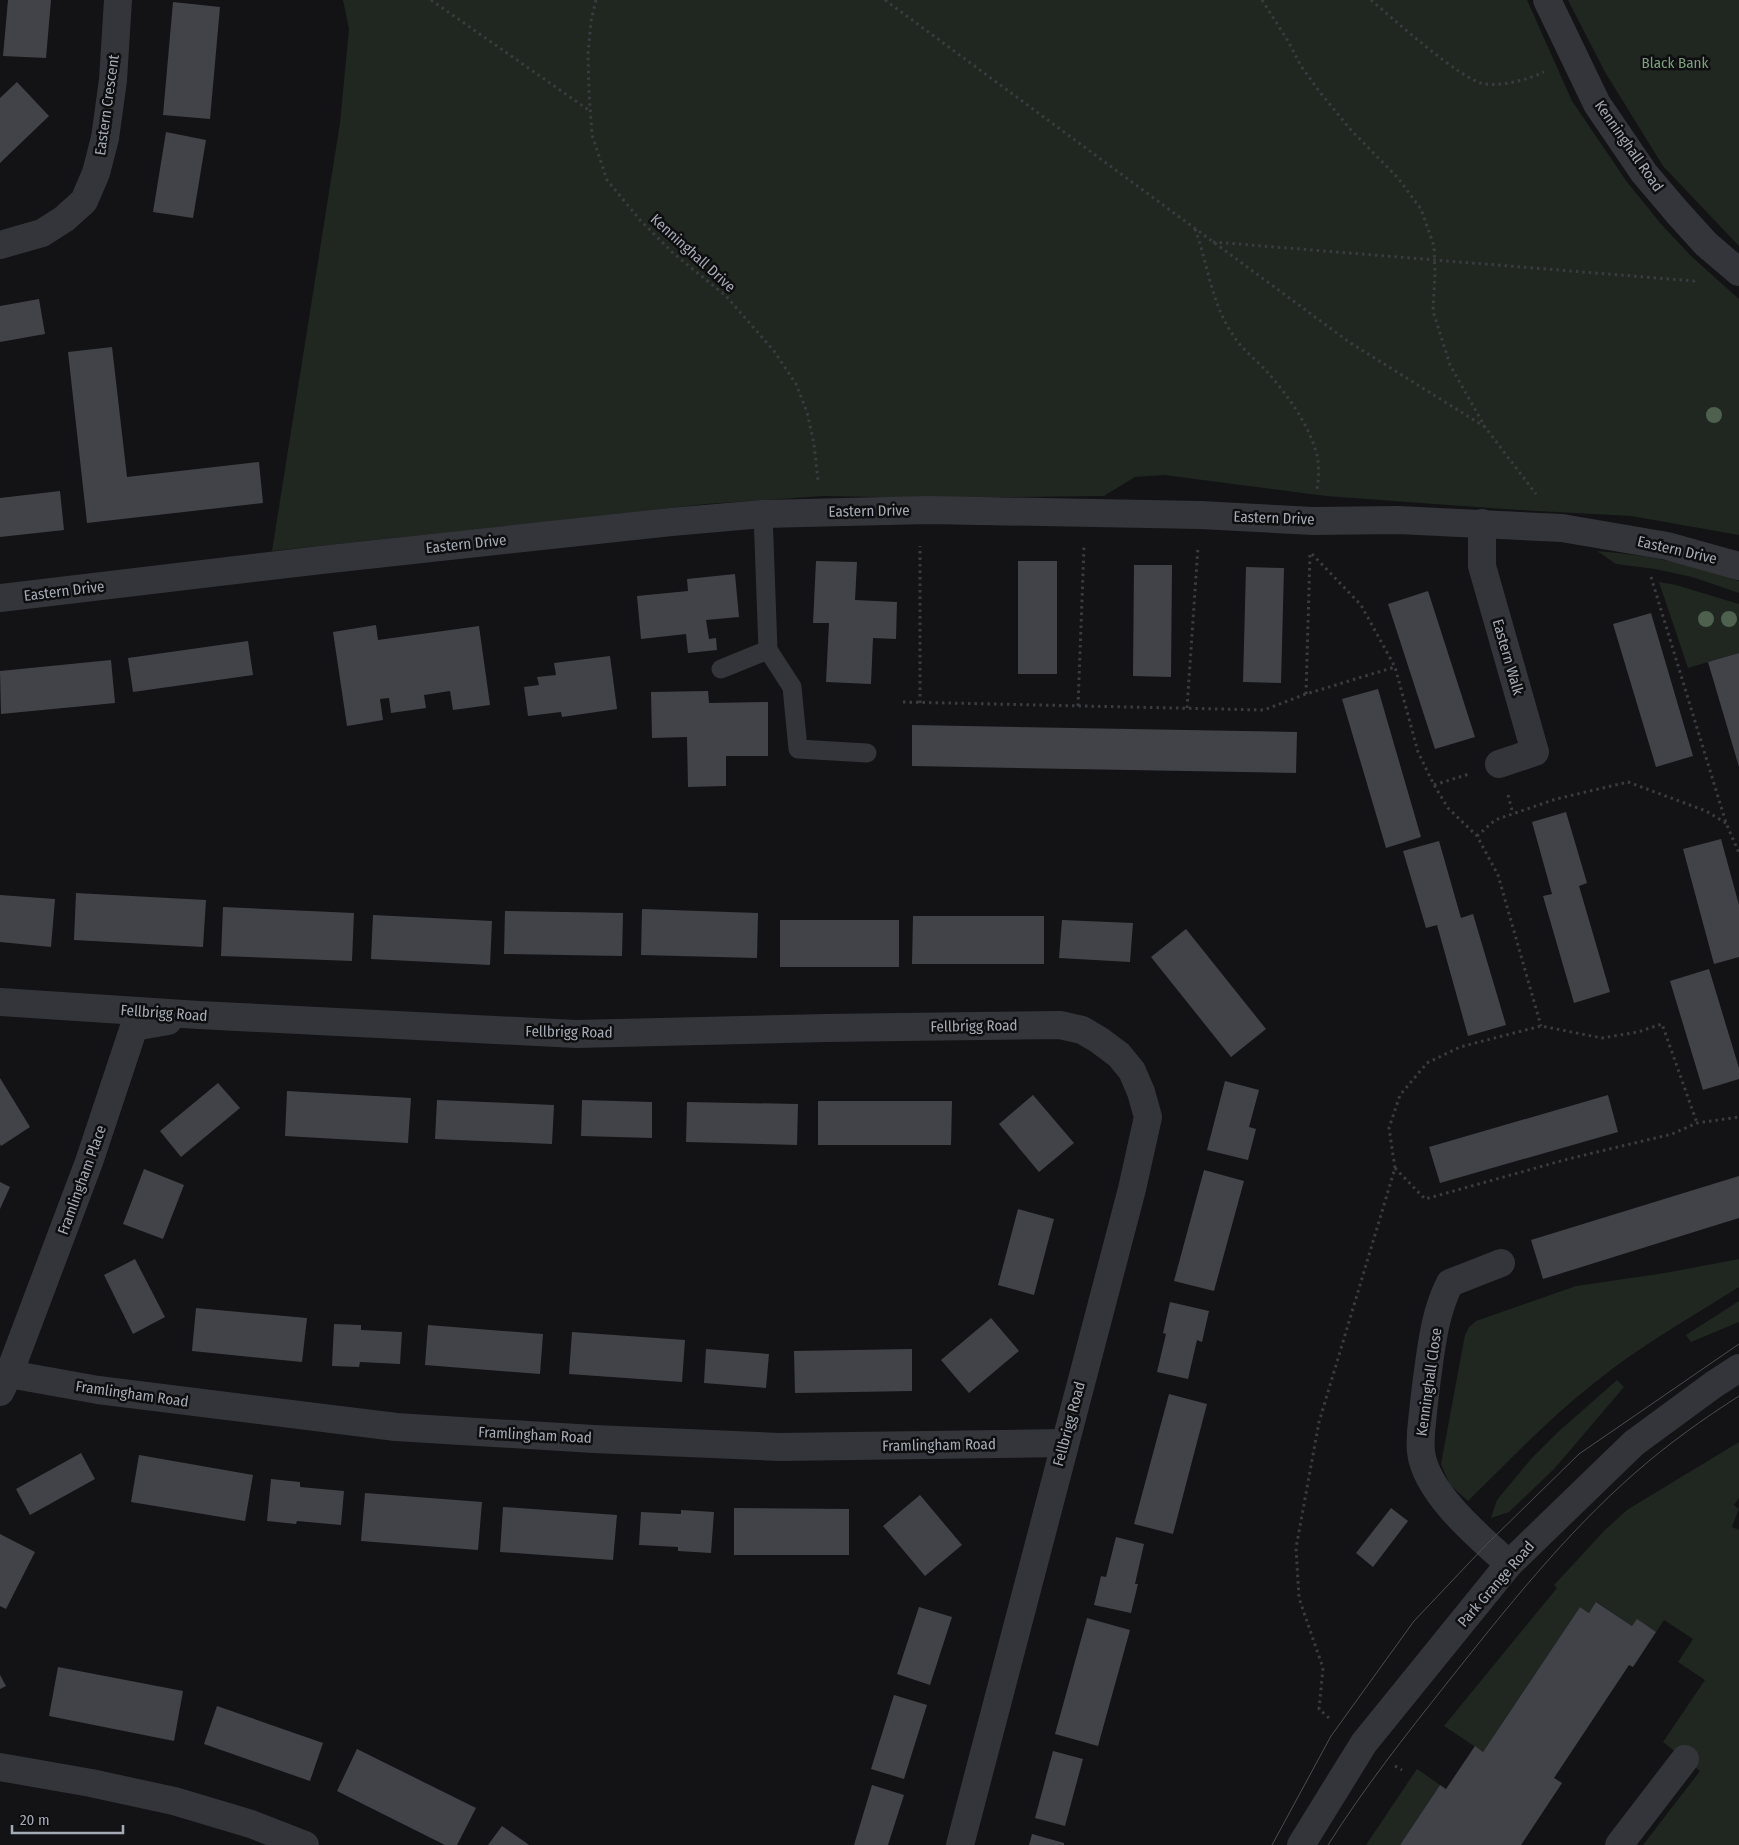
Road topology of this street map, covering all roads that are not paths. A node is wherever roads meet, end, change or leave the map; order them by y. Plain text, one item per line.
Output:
1 (118, 0) edge
2 (1547, 0) edge
3 (0, 245) edge
4 (1731, 266) edge
5 (763, 514) junction
6 (1482, 523) junction
7 (1739, 566) edge
8 (0, 598) edge
9 (768, 650) junction
10 (720, 669) dead end
11 (867, 752) dead end
12 (1499, 764) dead end
13 (0, 1002) edge
14 (199, 1015) junction
15 (1501, 1263) dead end
16 (1739, 1368) edge
17 (4, 1383) edge
18 (1064, 1443) junction
19 (1509, 1564) junction
20 (1685, 1759) dead end
21 (0, 1767) edge
22 (305, 1845) edge
23 (960, 1845) edge
24 (1301, 1845) edge
25 (1619, 1845) edge

1 - 3 street, Eastern Crescent
2 - 4 street, Kenninghall Road
5 - 6 street, Eastern Drive
5 - 8 street, Eastern Drive
5 - 9 lane
6 - 7 street, Eastern Drive
6 - 12 street, Eastern Walk
9 - 10 lane
9 - 11 lane
13 - 14 street, Fellbrigg Road
14 - 17 street, Framlingham Place
14 - 18 street, Fellbrigg Road
15 - 19 street, Kenninghall Close
16 - 19 street, Park Grange Road
17 - 18 street, Framlingham Road
18 - 23 street, Fellbrigg Road
19 - 24 street, Park Grange Road
20 - 25 street
21 - 22 street

